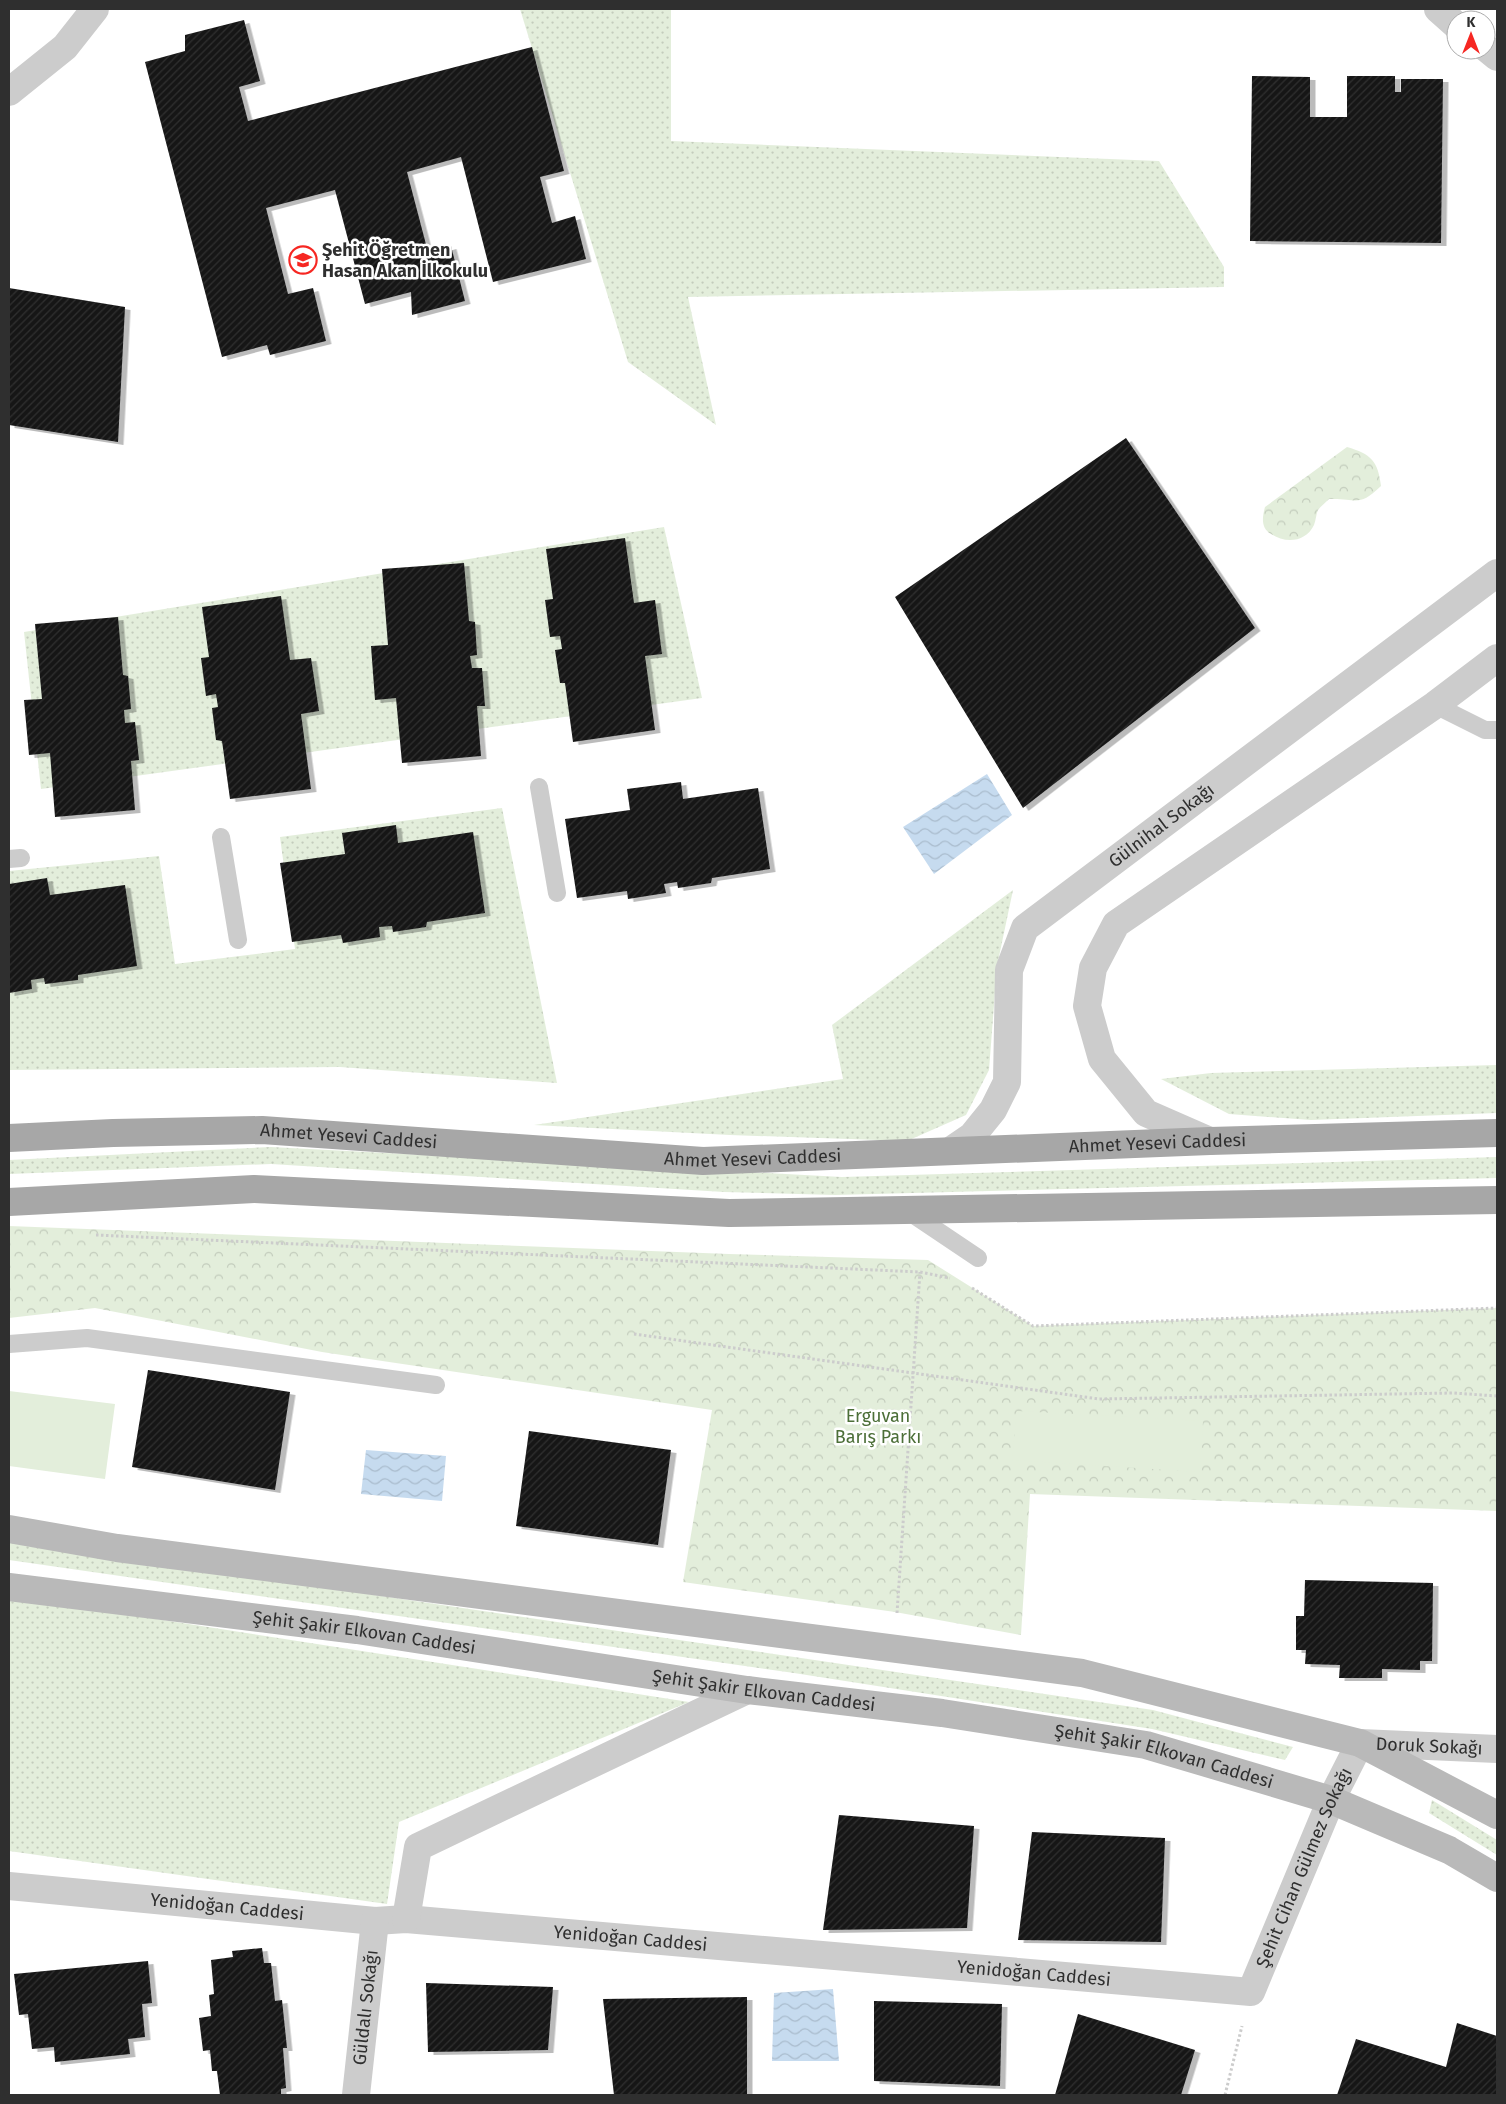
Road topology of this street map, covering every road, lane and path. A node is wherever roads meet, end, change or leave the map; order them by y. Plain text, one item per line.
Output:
1 (95, 9) edge
2 (9, 92) edge
3 (1497, 573) edge
4 (1497, 658) edge
5 (1435, 705) junction
6 (1497, 730) edge
7 (539, 786) dead end
8 (220, 837) dead end
9 (557, 893) dead end
10 (238, 940) dead end
11 (1497, 1133) edge
12 (9, 1138) edge
13 (1210, 1141) junction
14 (950, 1151) junction
15 (1497, 1200) edge
16 (9, 1202) edge
17 (908, 1211) junction
18 (88, 1235) dead end
19 (978, 1258) dead end
20 (920, 1272) junction
21 (958, 1280) dead end
22 (967, 1285) dead end
23 (1497, 1308) edge
24 (634, 1334) dead end
25 (9, 1344) edge
26 (915, 1372) junction
27 (436, 1385) dead end
28 (1497, 1396) edge
29 (9, 1529) edge
30 (9, 1586) edge
31 (895, 1648) junction
32 (747, 1690) junction
33 (1360, 1744) junction
34 (1497, 1749) edge
35 (1331, 1800) junction
36 (1497, 1815) edge
37 (1497, 1878) edge
38 (9, 1886) edge
39 (406, 1919) junction
40 (375, 1921) junction
41 (1251, 1992) junction
42 (356, 2095) edge
43 (1225, 2095) edge

1 - 2 street
3 - 14 street, Gülnihal Sokağı
4 - 5 street
5 - 6 lane
5 - 13 street
7 - 9 lane
8 - 10 lane
11 - 13 main road, Ahmet Yesevi Caddesi
12 - 14 main road, Ahmet Yesevi Caddesi
13 - 14 main road, Ahmet Yesevi Caddesi
15 - 17 main road
16 - 17 main road
17 - 19 lane
18 - 20 path
20 - 21 path
20 - 26 path
22 - 23 path
24 - 26 path
25 - 27 lane
26 - 28 path
26 - 31 path
29 - 31 street
30 - 32 street, Şehit Şakir Elkovan Caddesi
31 - 33 street
32 - 35 street, Şehit Şakir Elkovan Caddesi
32 - 39 street
33 - 34 street, Doruk Sokağı
33 - 35 street, Şehit Cihan Gülmez Sokağı
33 - 36 street
35 - 37 street, Şehit Şakir Elkovan Caddesi
35 - 41 street, Şehit Cihan Gülmez Sokağı
38 - 40 street, Yenidoğan Caddesi
39 - 40 street, Yenidoğan Caddesi
39 - 41 street, Yenidoğan Caddesi
40 - 42 street, Güldalı Sokağı
41 - 43 path

